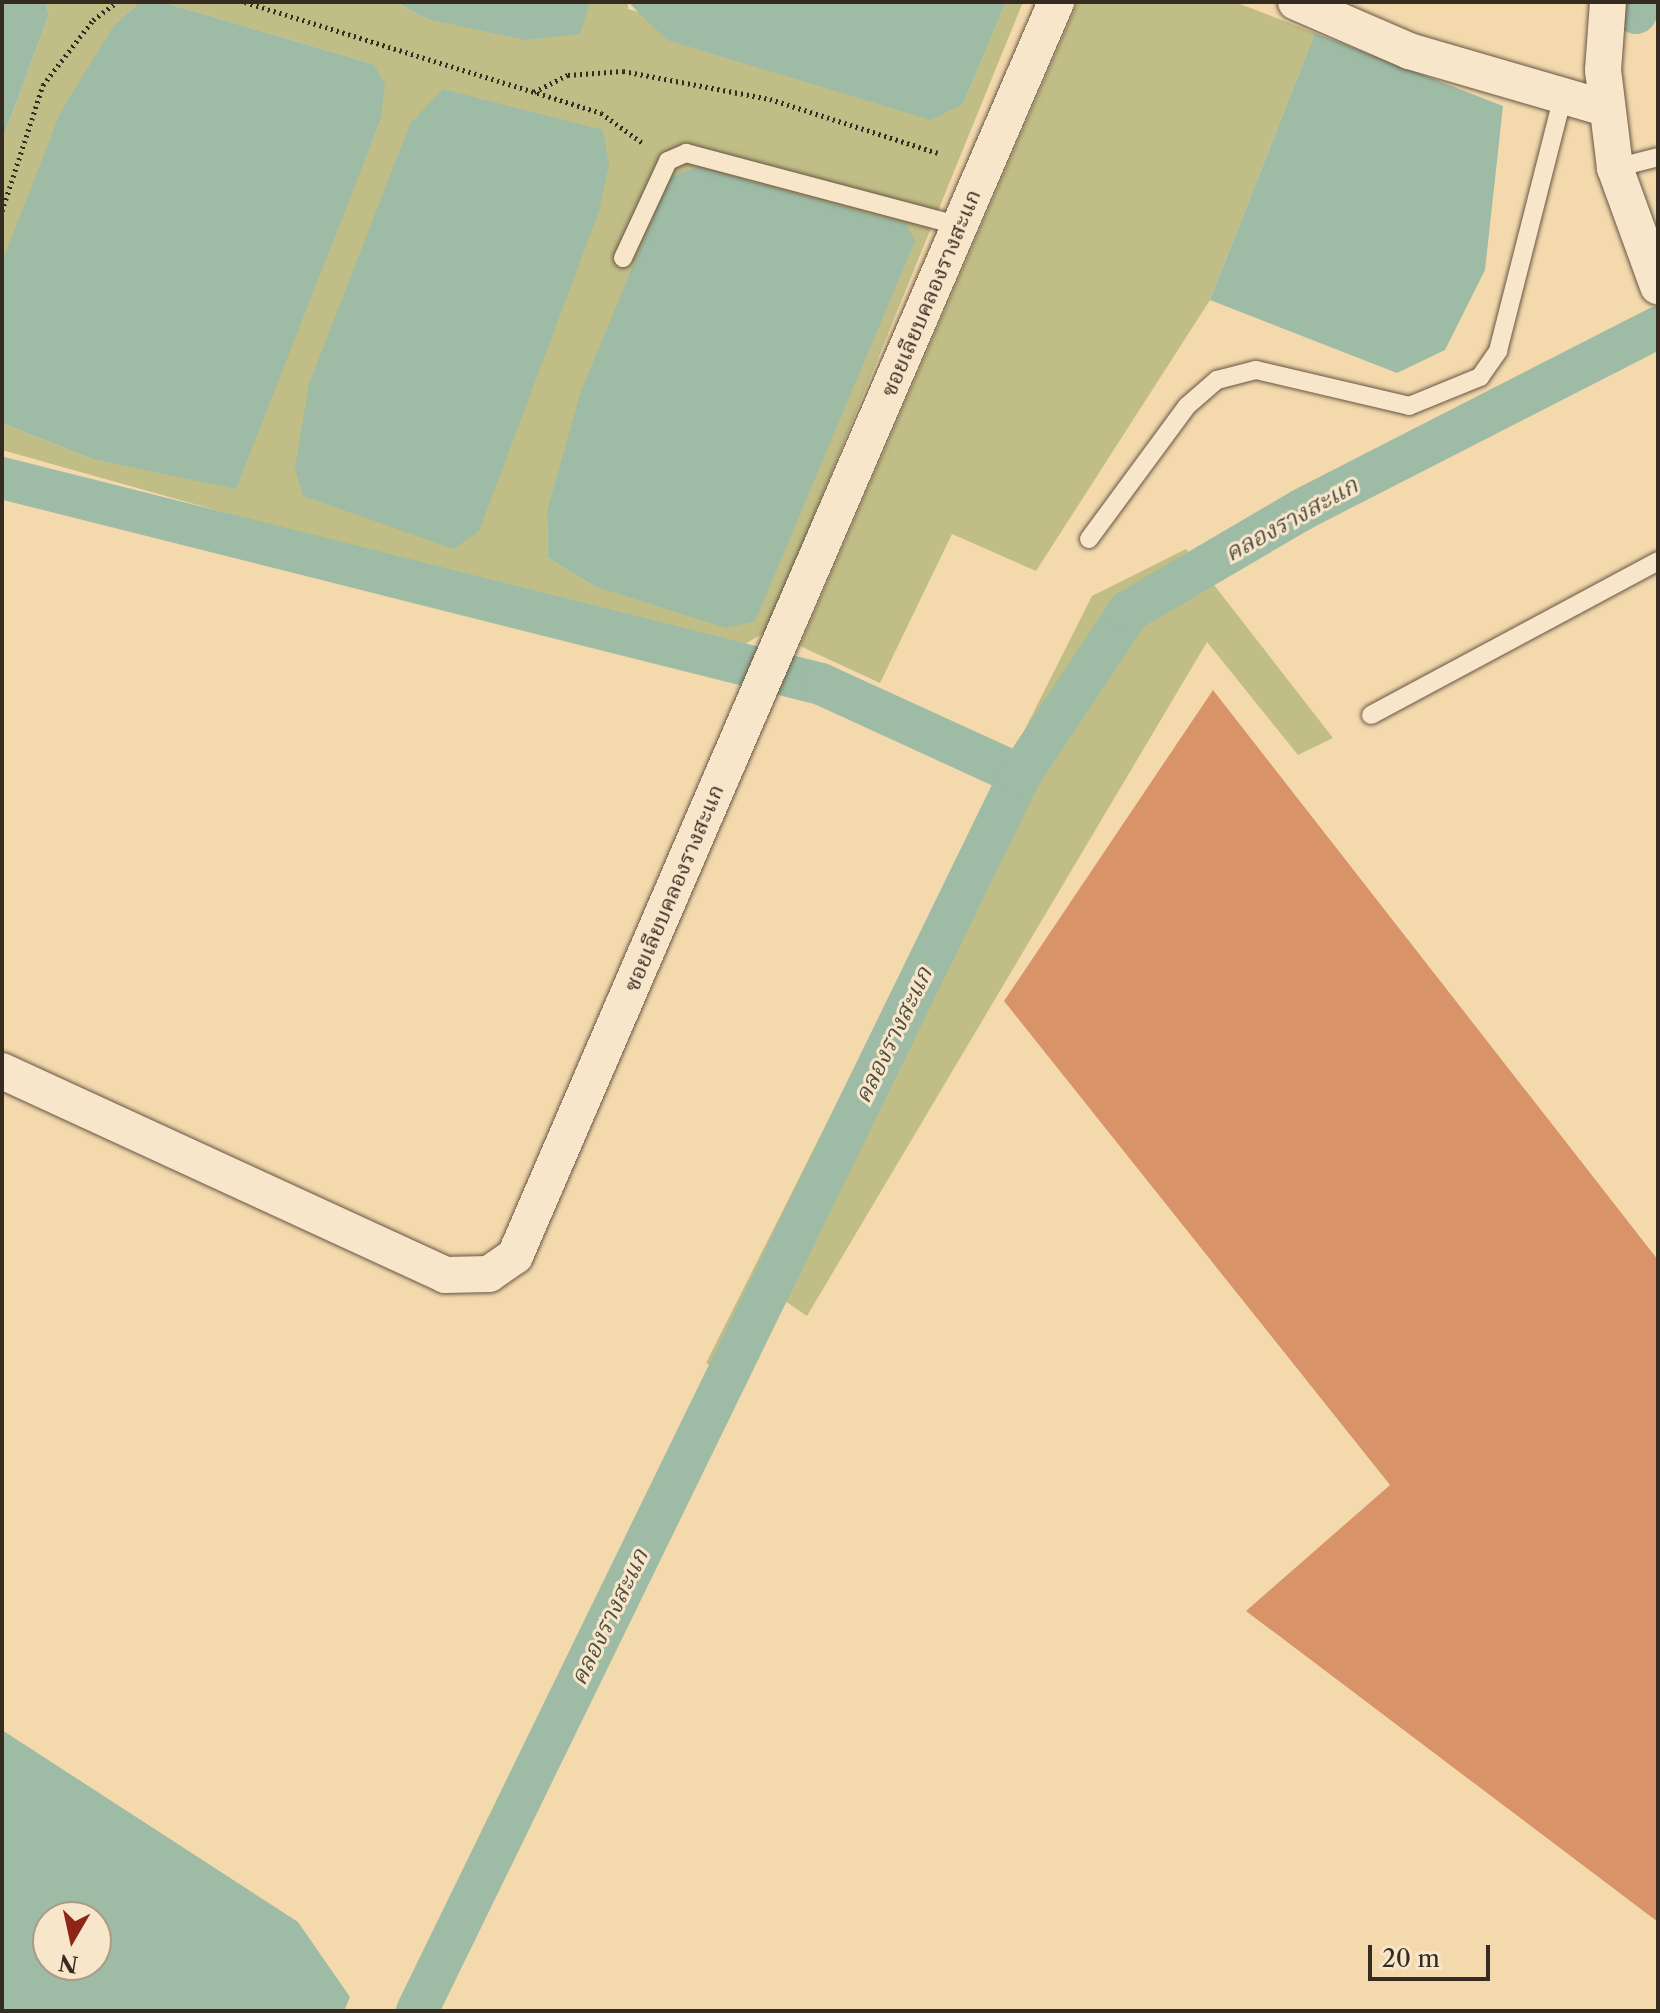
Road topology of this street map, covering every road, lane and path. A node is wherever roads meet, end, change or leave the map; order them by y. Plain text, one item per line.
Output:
1 (117, 2) edge
2 (245, 2) edge
3 (1056, 2) edge
4 (1296, 2) edge
5 (1608, 2) edge
6 (534, 92) junction
7 (1562, 99) junction
8 (1605, 108) junction
9 (938, 153) dead end
10 (1658, 157) edge
11 (668, 161) junction
12 (1615, 168) junction
13 (2, 211) edge
14 (960, 226) junction
15 (623, 258) dead end
16 (1655, 280) edge
17 (1089, 539) dead end
18 (1658, 561) edge
19 (1371, 715) dead end
20 (2, 1071) edge

1 - 13 path
2 - 6 path
3 - 14 street, ซอยเลียบคลองรางสะแก
4 - 7 street
5 - 8 street
6 - 9 path
6 - 11 path
7 - 8 street
7 - 17 lane
8 - 12 street
10 - 12 lane
11 - 14 lane
11 - 15 lane
12 - 16 street
14 - 20 street, ซอยเลียบคลองรางสะแก
18 - 19 lane

